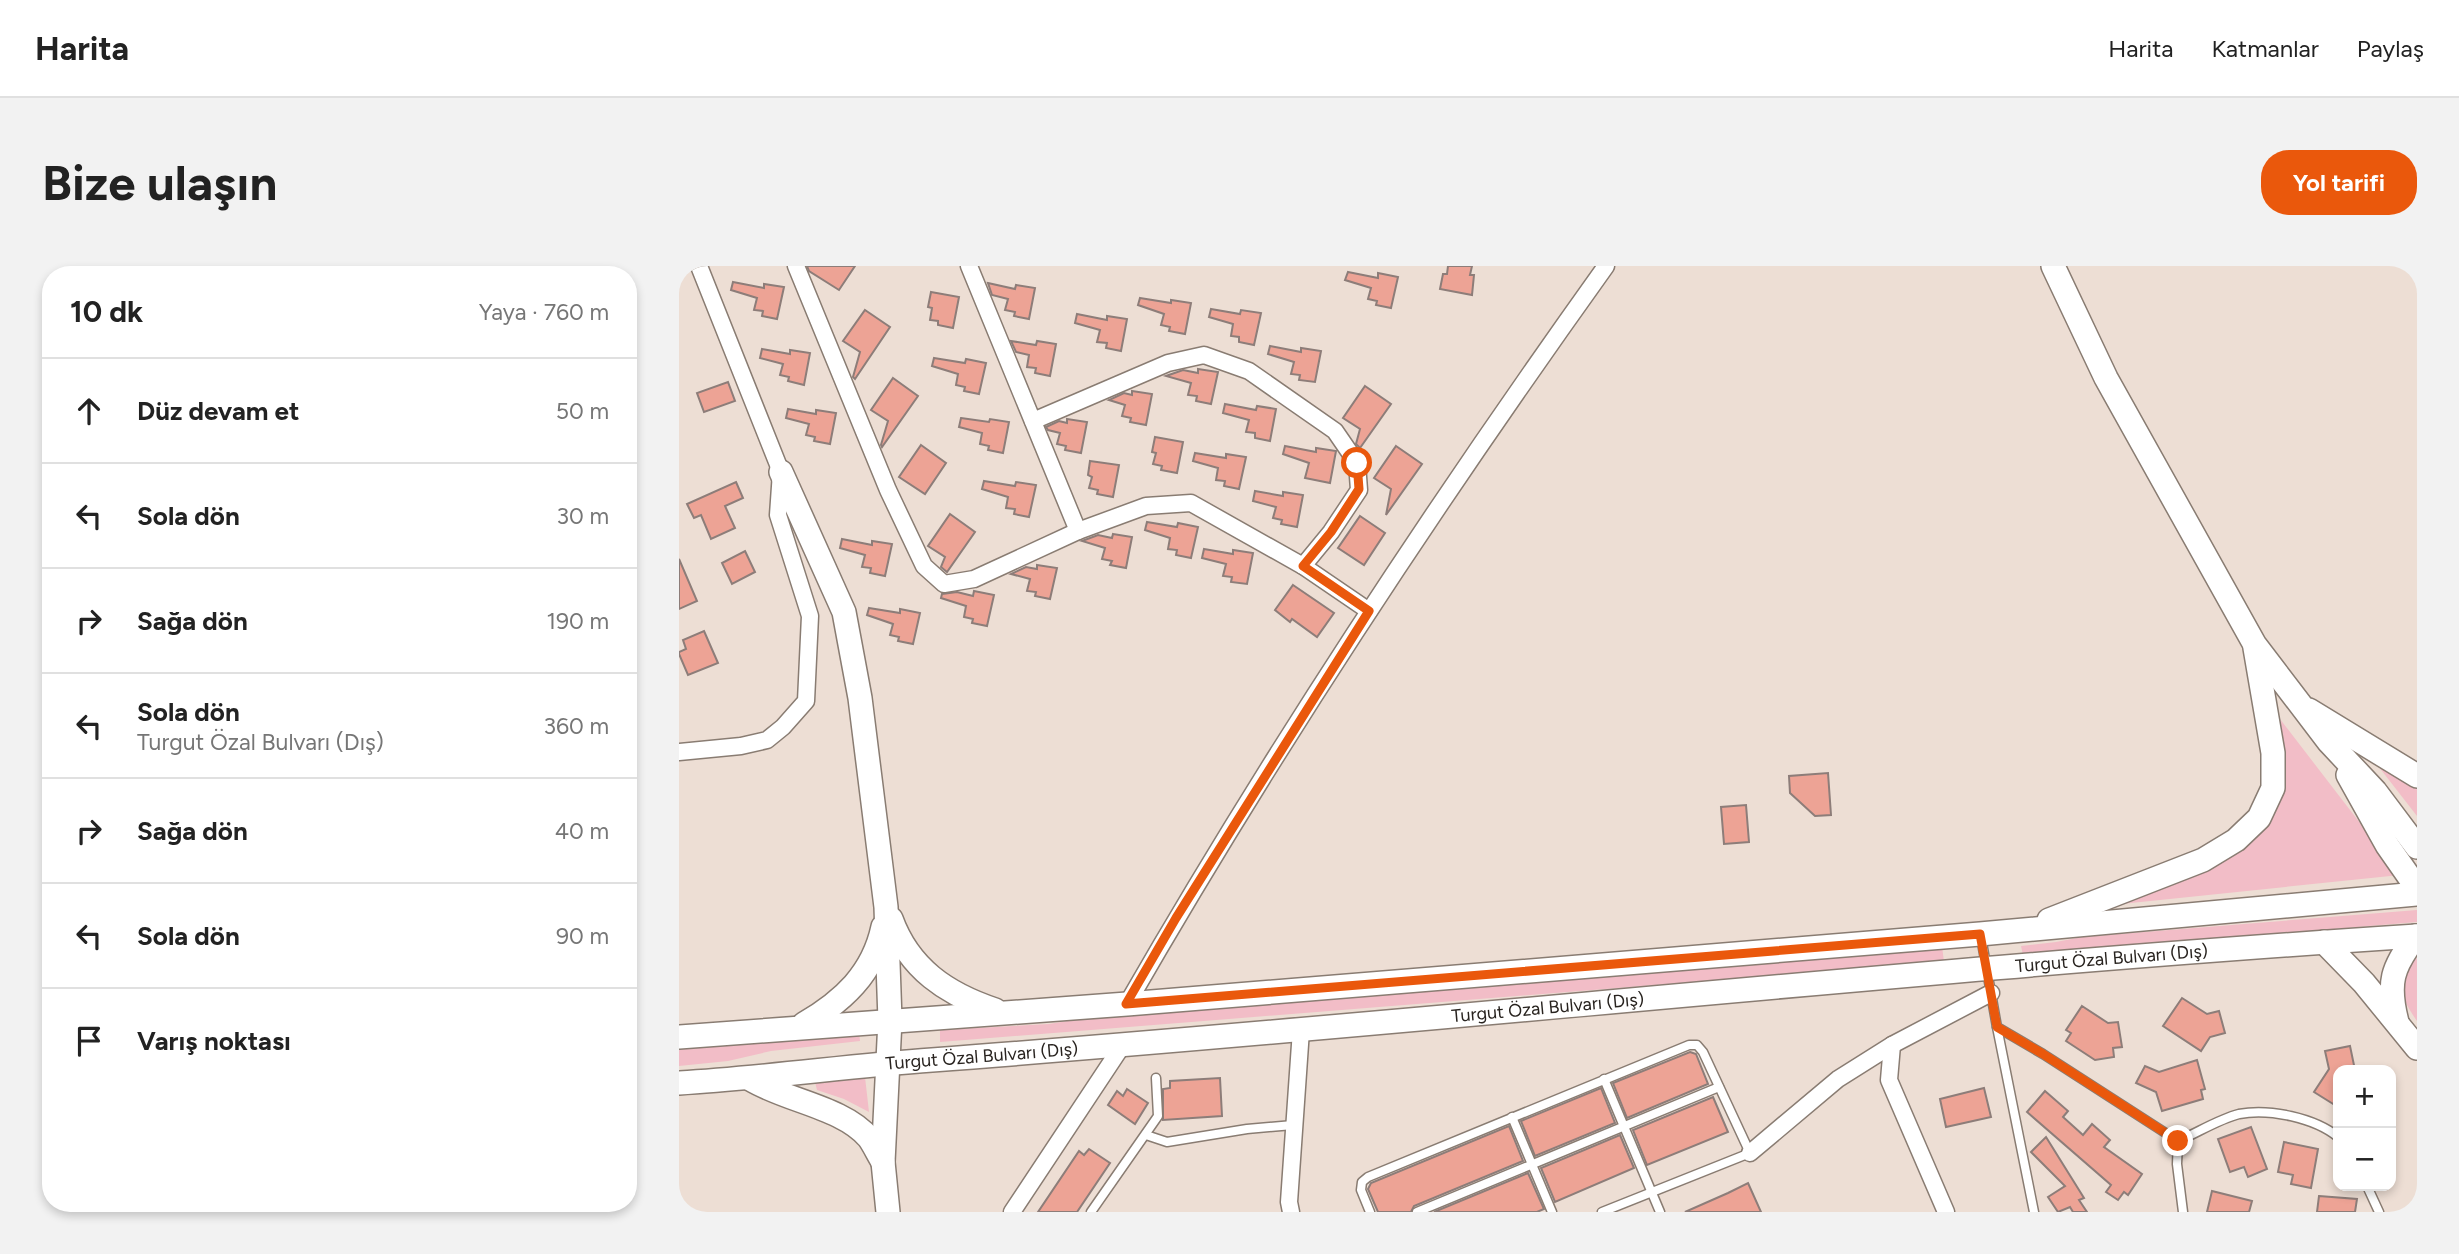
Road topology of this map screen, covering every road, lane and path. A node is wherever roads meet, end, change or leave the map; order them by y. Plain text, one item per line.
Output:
1 (699, 266) edge
2 (796, 266) edge
3 (969, 266) edge
4 (1606, 266) edge
5 (2053, 266) edge
6 (1033, 421) junction
7 (781, 472) junction
8 (1078, 531) junction
9 (1303, 566) junction
10 (1369, 611) junction
11 (2255, 645) junction
12 (2300, 705) junction
13 (2329, 742) junction
14 (679, 751) edge
15 (2417, 776) edge
16 (2417, 847) edge
17 (2415, 892) edge
18 (887, 906) junction
19 (2024, 929) junction
20 (1980, 934) junction
21 (2417, 936) edge
22 (2324, 942) junction
23 (1987, 968) junction
24 (1991, 993) junction
25 (1126, 1004) junction
26 (1000, 1012) junction
27 (890, 1020) junction
28 (2398, 1025) junction
29 (798, 1027) junction
30 (1997, 1027) junction
31 (1301, 1030) junction
32 (679, 1037) edge
33 (1892, 1045) junction
34 (1122, 1046) junction
35 (2417, 1048) edge
36 (889, 1063) junction
37 (1156, 1078) dead end
38 (750, 1079) junction
39 (1604, 1079) junction
40 (679, 1083) edge
41 (1719, 1087) junction
42 (1512, 1116) junction
43 (1293, 1125) junction
44 (1625, 1128) junction
45 (1146, 1135) junction
46 (2333, 1135) edge
47 (2178, 1141) junction
48 (1750, 1153) junction
49 (883, 1162) junction
50 (1532, 1164) junction
51 (2369, 1191) edge
52 (1652, 1192) junction
53 (888, 1212) edge
54 (1012, 1212) edge
55 (1091, 1212) edge
56 (1291, 1212) edge
57 (1370, 1212) edge
58 (1417, 1212) edge
59 (1552, 1212) edge
60 (1602, 1212) edge
61 (1660, 1212) edge
62 (1946, 1212) edge
63 (2033, 1212) edge
64 (2183, 1212) edge
65 (2379, 1212) edge

1 - 7 street
2 - 8 street
3 - 6 street
4 - 10 street
5 - 11 main road
6 - 8 street
6 - 9 street
7 - 14 street
7 - 18 main road
8 - 9 street
9 - 10 street
10 - 25 street
11 - 12 main road
11 - 19 main road
12 - 13 main road
12 - 15 main road
13 - 16 main road
13 - 17 main road
17 - 19 main road, Turgut Özal Bulvarı (Dış)
18 - 26 main road
18 - 27 main road
18 - 29 main road
19 - 20 main road, Turgut Özal Bulvarı (Dış)
20 - 23 lane
20 - 25 main road, Turgut Özal Bulvarı (Dış)
21 - 22 main road, Turgut Özal Bulvarı (Dış)
21 - 28 main road
22 - 23 main road, Turgut Özal Bulvarı (Dış)
22 - 28 main road
23 - 24 lane
23 - 31 main road, Turgut Özal Bulvarı (Dış)
24 - 30 lane
24 - 33 street
25 - 26 main road, Turgut Özal Bulvarı (Dış)
26 - 27 main road, Turgut Özal Bulvarı (Dış)
27 - 29 main road, Turgut Özal Bulvarı (Dış)
27 - 36 main road
28 - 35 main road
29 - 32 main road, Turgut Özal Bulvarı (Dış)
30 - 47 lane
30 - 63 lane
31 - 34 main road, Turgut Özal Bulvarı (Dış)
31 - 43 street
33 - 48 street
33 - 62 street
34 - 36 main road, Turgut Özal Bulvarı (Dış)
34 - 54 street
36 - 38 main road, Turgut Özal Bulvarı (Dış)
36 - 49 main road
37 - 45 lane
38 - 40 main road, Turgut Özal Bulvarı (Dış)
38 - 49 main road
39 - 41 lane
39 - 42 lane
39 - 44 lane
41 - 44 lane
41 - 48 lane
42 - 50 lane
42 - 57 lane
43 - 45 lane
43 - 56 street
44 - 50 lane
44 - 52 lane
45 - 55 lane
46 - 47 lane
47 - 64 lane
48 - 52 lane
49 - 53 main road
50 - 58 lane
50 - 59 lane
51 - 65 lane
52 - 60 lane
52 - 61 lane

